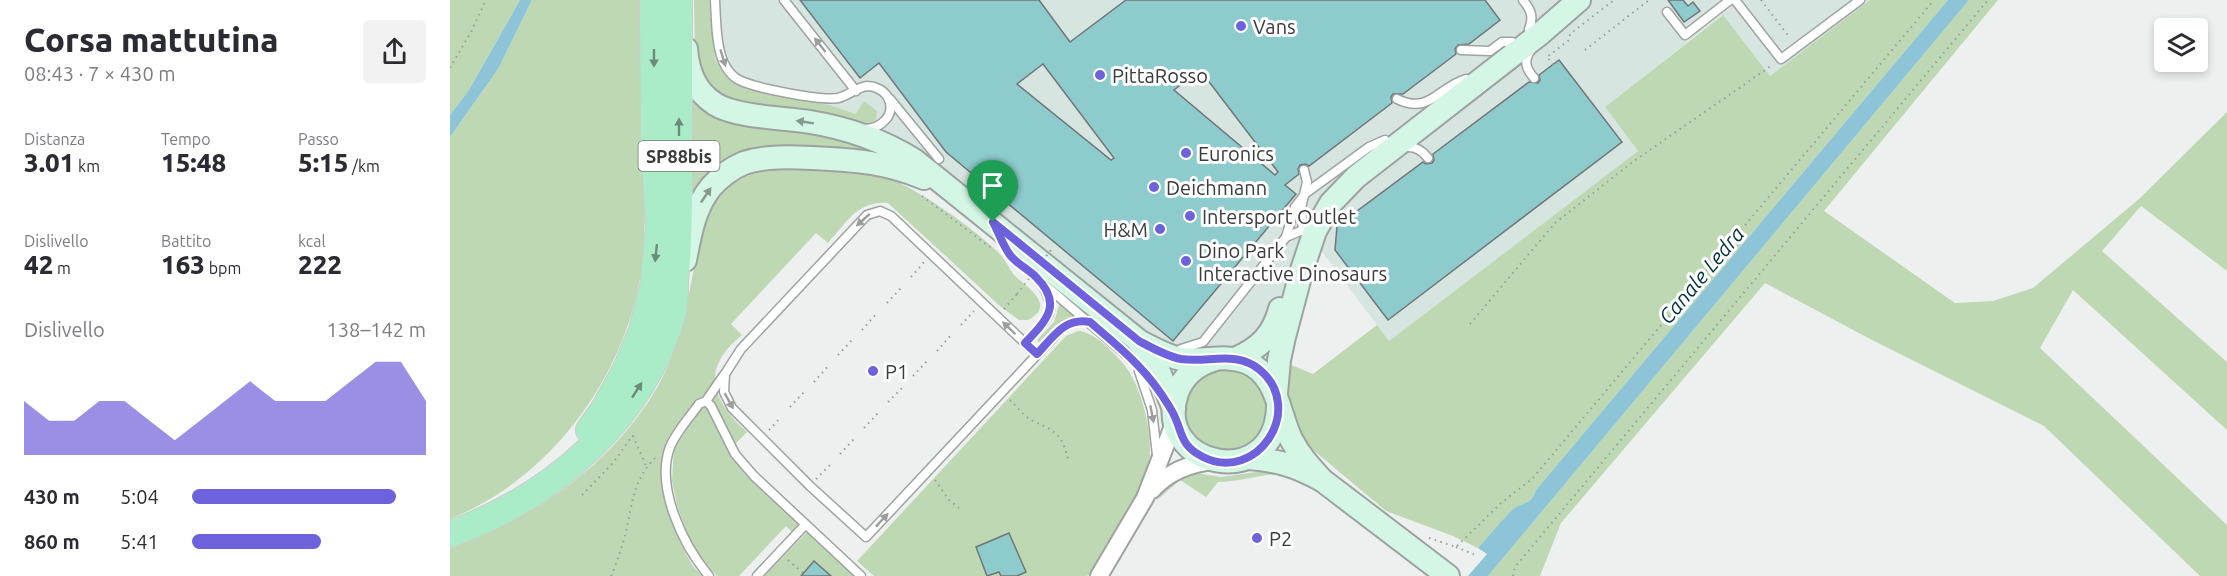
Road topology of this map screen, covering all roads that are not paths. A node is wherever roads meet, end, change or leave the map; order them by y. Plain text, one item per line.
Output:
1 (653, 0) edge
2 (679, 0) edge
3 (684, 0) edge
4 (715, 0) edge
5 (784, 0) edge
6 (1523, 0) edge
7 (1732, 0) edge
8 (1860, 0) edge
9 (1570, 4) edge
10 (1667, 12) dead end
11 (1520, 35) junction
12 (1461, 50) dead end
13 (1534, 78) dead end
14 (1466, 79) junction
15 (856, 91) junction
16 (886, 95) junction
17 (1397, 99) dead end
18 (833, 127) junction
19 (1385, 140) junction
20 (1428, 158) dead end
21 (939, 159) dead end
22 (1304, 170) dead end
23 (1356, 177) junction
24 (951, 189) junction
25 (1306, 193) junction
26 (993, 222) junction
27 (1294, 234) junction
28 (1036, 277) junction
29 (673, 311) junction
30 (1090, 322) junction
31 (1025, 343) junction
32 (1181, 349) dead end
33 (1137, 352) junction
34 (1037, 354) junction
35 (1228, 358) junction
36 (725, 374) junction
37 (1277, 400) junction
38 (706, 401) junction
39 (1174, 415) junction
40 (1248, 458) junction
41 (1215, 461) junction
42 (1158, 467) junction
43 (1322, 480) junction
44 (1145, 498) junction
45 (519, 501) junction
46 (805, 525) junction
47 (450, 534) edge
48 (1099, 575) edge
49 (709, 576) edge
50 (757, 576) edge
51 (861, 576) edge
52 (1448, 576) edge

1 -> 45 main road, SP88bis
29 -> 2 main road, SP88bis
18 -> 3 street
4 -> 15 lane
15 -> 5 lane
6 - 11 lane
7 - 8 lane
7 - 10 lane
9 - 11 street
9 - 13 lane
9 - 23 street
11 - 12 lane
11 - 14 street
14 - 17 lane
14 - 19 street
15 - 16 lane
16 - 18 lane
16 - 21 lane
18 - 24 street
19 - 25 lane
19 - 27 street
20 - 23 lane
22 - 25 lane
23 - 37 street
24 - 26 street
29 -> 24 street
25 - 27 lane
25 - 27 lane
26 - 28 lane
26 - 33 street
27 - 32 lane
27 - 35 street
28 - 30 lane
28 - 31 lane
45 -> 29 main road, SP88bis
30 - 33 lane
30 - 34 lane
31 - 34 lane
31 -> 36 lane
33 - 35 street
33 - 39 street
33 -> 42 lane
36 -> 34 lane
35 - 37 street
35 - 39 street
36 - 38 lane
37 - 40 street
37 - 43 street
38 - 46 lane
38 - 49 lane
39 - 41 street
39 - 42 street
40 - 41 street
40 - 43 street
41 - 44 street
42 - 44 street
43 - 52 street
44 - 48 street
45 - 47 main road, SP88bis
46 - 50 lane
46 - 51 lane

